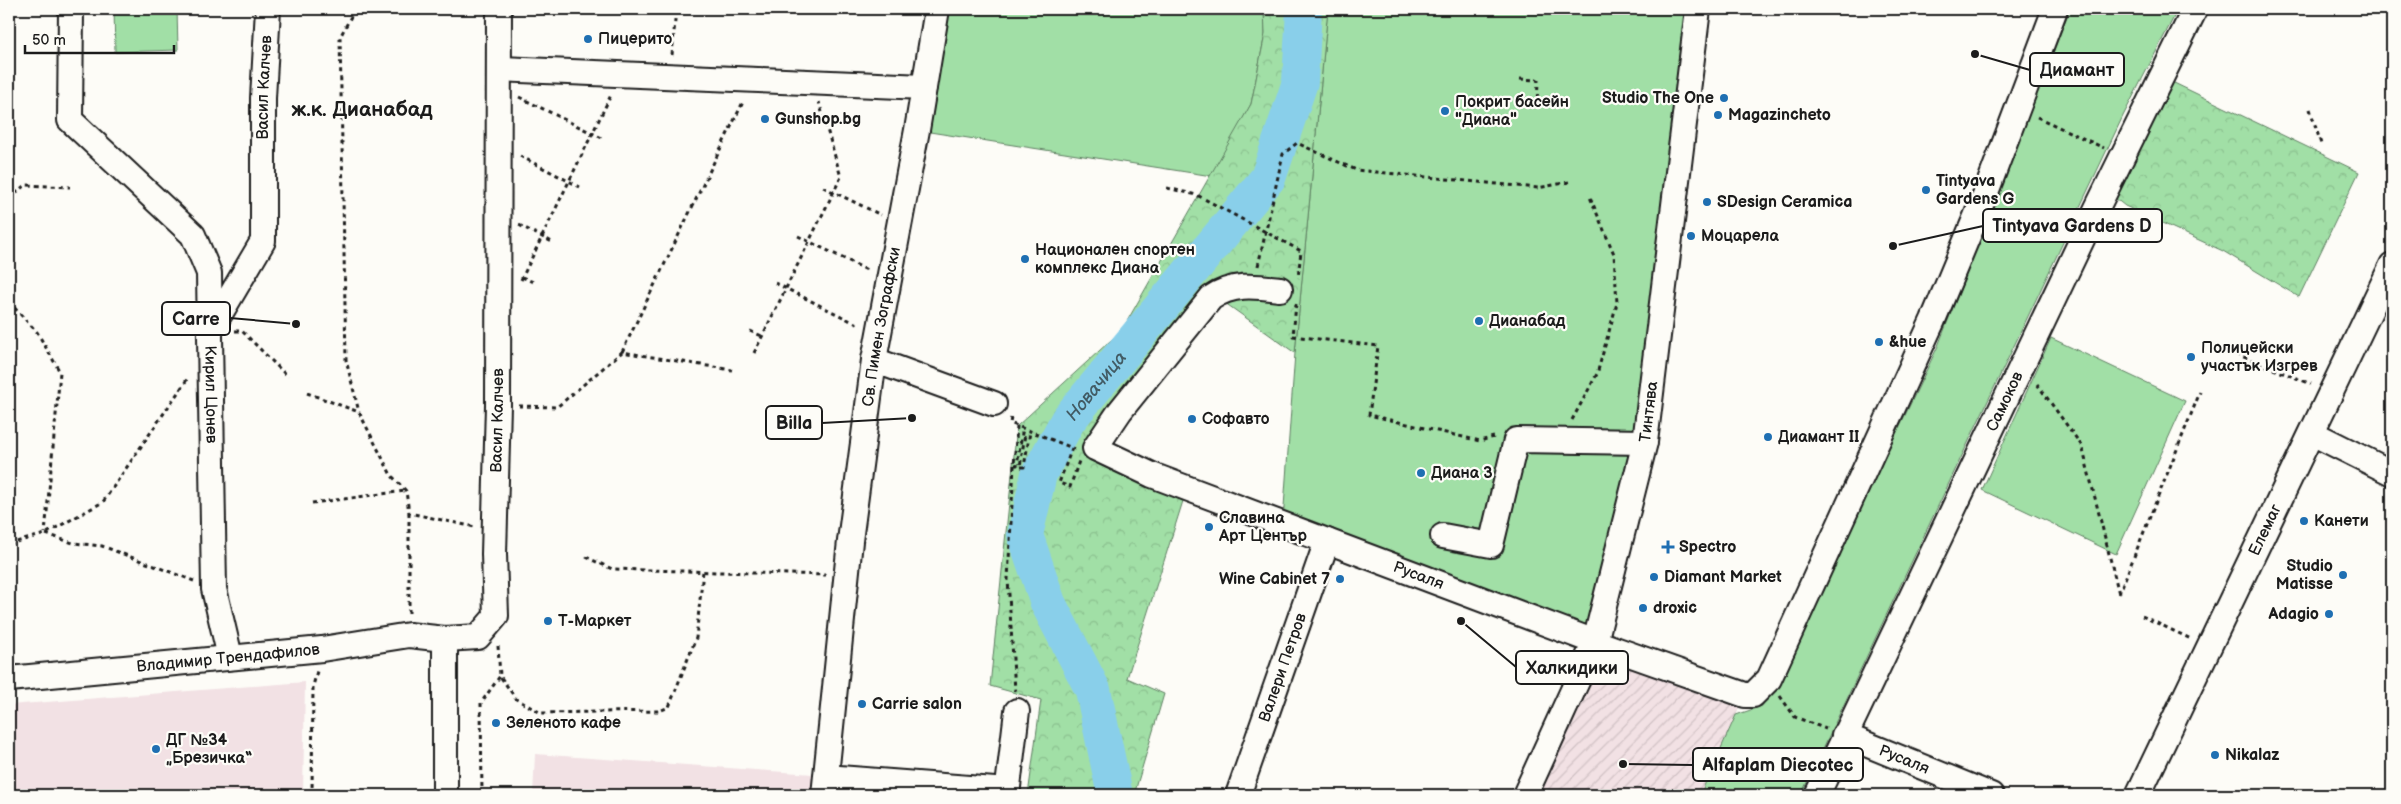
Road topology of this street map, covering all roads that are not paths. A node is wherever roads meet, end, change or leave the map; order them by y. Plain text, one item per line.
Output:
1 (71, 9) edge
2 (268, 9) edge
3 (499, 9) edge
4 (937, 9) edge
5 (1698, 9) edge
6 (2055, 9) edge
7 (2195, 9) edge
8 (499, 78) junction
9 (924, 87) junction
10 (2392, 265) edge
11 (1291, 291) road end
12 (210, 339) junction
13 (874, 360) junction
14 (994, 404) dead end
15 (2312, 433) junction
16 (1645, 442) junction
17 (2392, 473) edge
18 (1443, 536) dead end
19 (1327, 540) junction
20 (445, 639) junction
21 (1595, 642) junction
22 (230, 657) junction
23 (9, 679) edge
24 (1016, 711) road end
25 (1844, 735) junction
26 (825, 786) edge
27 (1008, 793) edge
28 (1986, 794) edge
29 (445, 795) edge
30 (1238, 795) edge
31 (1525, 795) edge
32 (1817, 795) edge
33 (2138, 795) edge

1 - 12 street, Кирил Цонев
2 - 12 street, Васил Калчев
3 - 8 street, Васил Калчев
4 - 9 street, Св. Пимен Зографски
5 - 16 street, Тинтява
6 - 21 street, Русаля
7 - 25 street, Самоков
8 - 9 street
8 - 20 street, Васил Калчев
9 - 13 street, Св. Пимен Зографски
10 - 15 street, Елемаг
11 - 19 street, Русаля
12 - 22 street, Кирил Цонев
13 - 14 street
13 - 26 street, Св. Пимен Зографски
15 - 17 street
15 - 33 street, Елемаг
16 - 18 street
16 - 21 street, Тинтява
19 - 21 street, Русаля
19 - 30 street, Валери Петров
20 - 22 street, Владимир Трендафилов
20 - 29 street
21 - 31 street, Тинтява
22 - 23 street, Владимир Трендафилов
24 - 27 street
25 - 28 street, Русаля
25 - 32 street, Самоков
26 - 27 street

